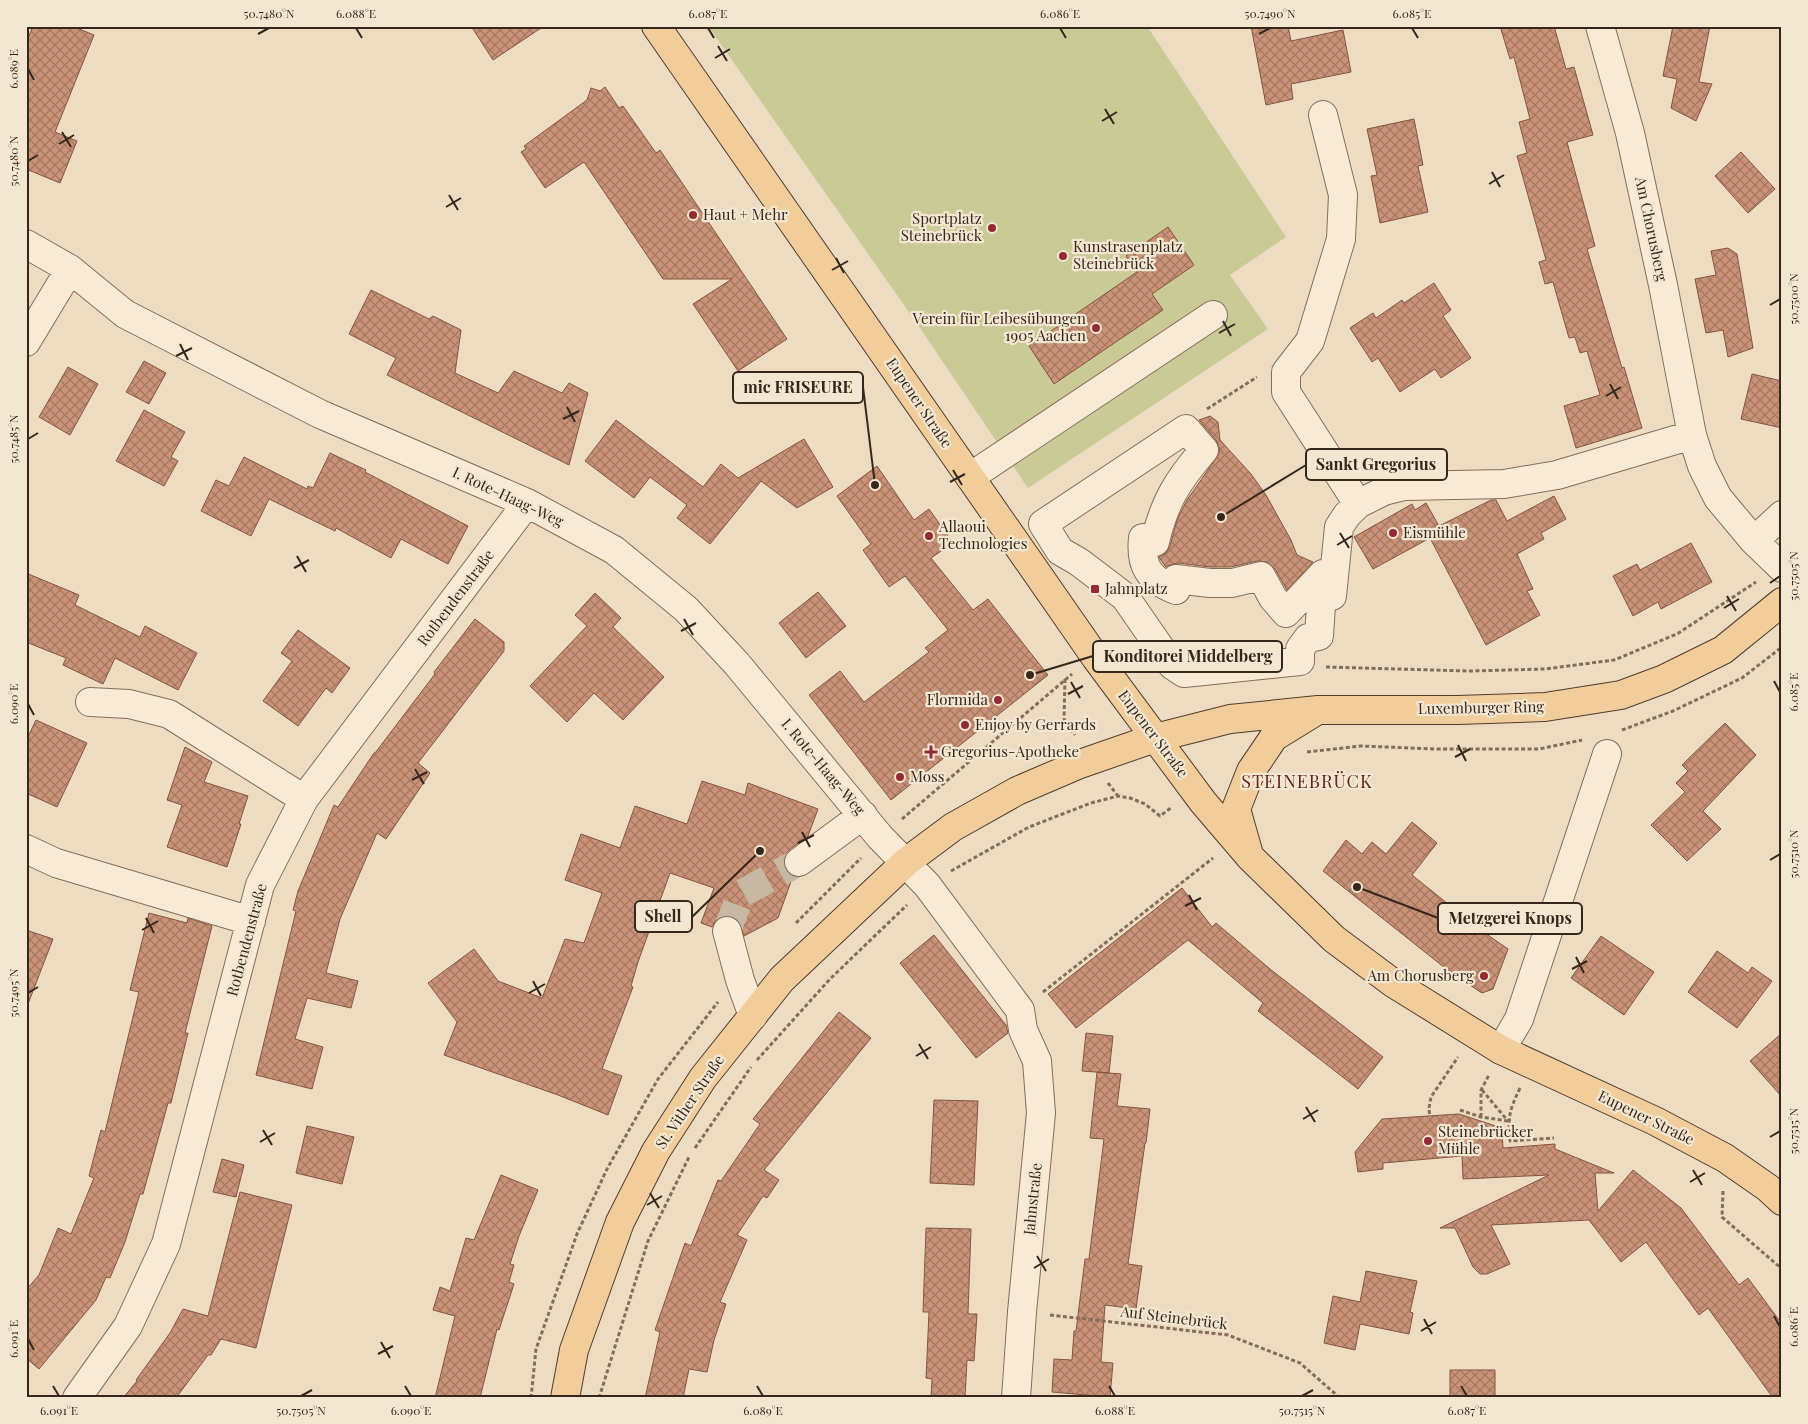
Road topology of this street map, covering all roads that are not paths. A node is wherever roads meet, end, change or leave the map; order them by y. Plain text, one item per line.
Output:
1 (656, 26) edge
2 (1600, 26) edge
3 (1324, 115) dead end
4 (26, 244) edge
5 (70, 269) junction
6 (1213, 315) dead end
7 (26, 342) edge
8 (1181, 432) joint
9 (1692, 435) junction
10 (970, 477) junction
11 (527, 503) junction
12 (1358, 504) junction
13 (1782, 515) edge
14 (1754, 541) junction
15 (1771, 573) edge
16 (1782, 602) edge
17 (1331, 622) dead end
18 (90, 702) dead end
19 (1318, 710) junction
20 (1155, 738) junction
21 (1607, 754) dead end
22 (304, 799) junction
23 (862, 815) junction
24 (26, 849) edge
25 (1242, 849) junction
26 (798, 862) tunnel mouth
27 (906, 862) junction
28 (251, 921) junction
29 (727, 931) tunnel mouth
30 (753, 1016) junction
31 (1501, 1050) junction
32 (1782, 1201) edge
33 (77, 1398) edge
34 (565, 1398) edge
35 (1016, 1398) edge

1 - 10 main road, Eupener Straße
2 - 9 street, Am Chorusberg
3 - 12 street
4 - 5 street, I. Rote-Haag-Weg
5 - 7 street
5 - 11 street, I. Rote-Haag-Weg
6 - 10 street
8 - 8 street
9 - 12 street
9 - 14 street, Am Chorusberg
10 - 20 main road, Eupener Straße
11 - 22 street, Rotbendenstraße
11 - 23 street, I. Rote-Haag-Weg
12 - 17 street
13 - 14 street
14 - 15 street, Am Chorusberg
16 - 19 main road, Luxemburger Ring
18 - 22 street
19 - 20 main road, Luxemburger Ring
19 - 25 main road
20 - 25 main road, Eupener Straße
20 - 27 main road
21 - 31 street
22 - 28 street, Rotbendenstraße
23 - 26 street
23 - 27 street, I. Rote-Haag-Weg
24 - 28 street
25 - 31 main road, Eupener Straße
27 - 30 main road, St. Vither Straße
27 - 35 street, Jahnstraße
28 - 33 street, Rotbendenstraße
29 - 30 street
30 - 34 main road, St. Vither Straße
31 - 32 main road, Eupener Straße

